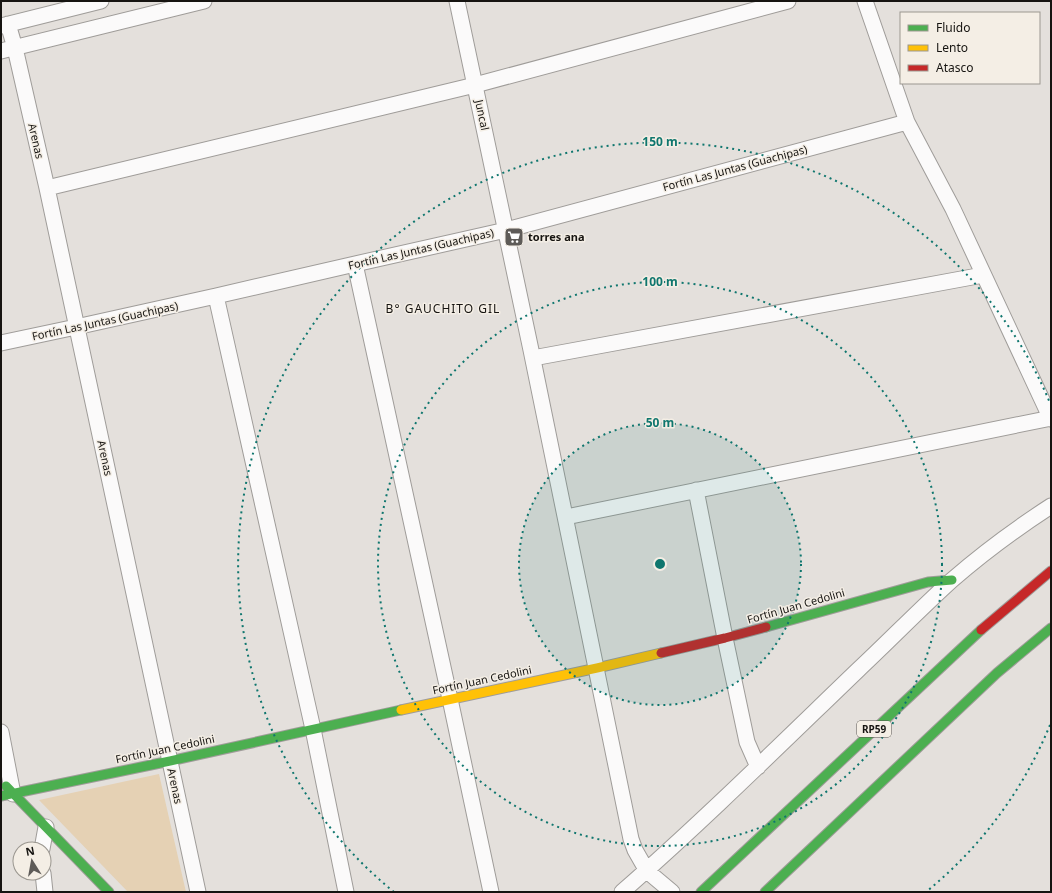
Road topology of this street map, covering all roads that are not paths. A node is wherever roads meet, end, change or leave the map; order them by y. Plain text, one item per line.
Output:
1 (101, 1) edge
2 (204, 1) edge
3 (457, 1) edge
4 (788, 1) edge
5 (865, 1) edge
6 (4, 25) edge
7 (8, 49) edge
8 (475, 85) junction
9 (907, 122) junction
10 (47, 188) junction
11 (506, 230) junction
12 (355, 264) junction
13 (983, 275) junction
14 (216, 296) junction
15 (76, 327) junction
16 (1, 343) edge
17 (533, 358) junction
18 (1051, 418) edge
19 (696, 490) junction
20 (1051, 506) edge
21 (566, 517) junction
22 (1051, 571) edge
23 (952, 580) junction
24 (1051, 628) edge
25 (725, 638) junction
26 (597, 668) junction
27 (450, 699) junction
28 (313, 729) junction
29 (1, 732) edge
30 (170, 761) junction
31 (758, 767) junction
32 (1, 781) edge
33 (7, 795) edge
34 (46, 828) junction
35 (44, 841) edge
36 (647, 870) junction
37 (43, 881) edge
38 (45, 892) edge
39 (109, 892) edge
40 (198, 892) edge
41 (346, 892) edge
42 (491, 892) edge
43 (622, 892) edge
44 (672, 892) edge
45 (700, 892) edge
46 (765, 892) edge

1 - 6 street
2 - 7 street
3 - 8 street, Juncal
4 - 8 street
5 - 9 street
6 - 7 street, Arenas
7 - 10 street, Arenas
8 - 10 street
8 - 11 street, Juncal
9 - 11 street, Fortín Las Juntas (Guachipas)
9 - 13 street
10 - 15 street, Arenas
11 - 12 street, Fortín Las Juntas (Guachipas)
11 - 17 street, Juncal
12 - 14 street, Fortín Las Juntas (Guachipas)
12 - 27 street
13 - 17 street
13 - 18 street
14 - 15 street, Fortín Las Juntas (Guachipas)
14 - 28 street
15 - 16 street, Fortín Las Juntas (Guachipas)
15 - 30 street, Arenas
17 - 21 street, Juncal
18 - 19 street
19 - 21 street
19 - 25 street
20 - 23 street
21 - 26 street, Juncal
22 - 45 main road, RP59
23 - 25 main road, Fortín Juan Cedolini
23 - 31 street
24 - 46 main road
25 - 26 main road, Fortín Juan Cedolini
25 - 31 street
26 - 27 main road, Fortín Juan Cedolini
26 - 36 street, Juncal
27 - 28 main road, Fortín Juan Cedolini
27 - 42 street
28 - 30 main road, Fortín Juan Cedolini
28 - 41 street
29 - 33 street
30 - 33 main road, Fortín Juan Cedolini
30 - 40 street, Arenas
31 - 36 street
32 - 33 main road
33 - 34 main road
34 - 35 street
34 - 39 main road
36 - 43 street
36 - 44 street, Juncal
37 - 38 street

